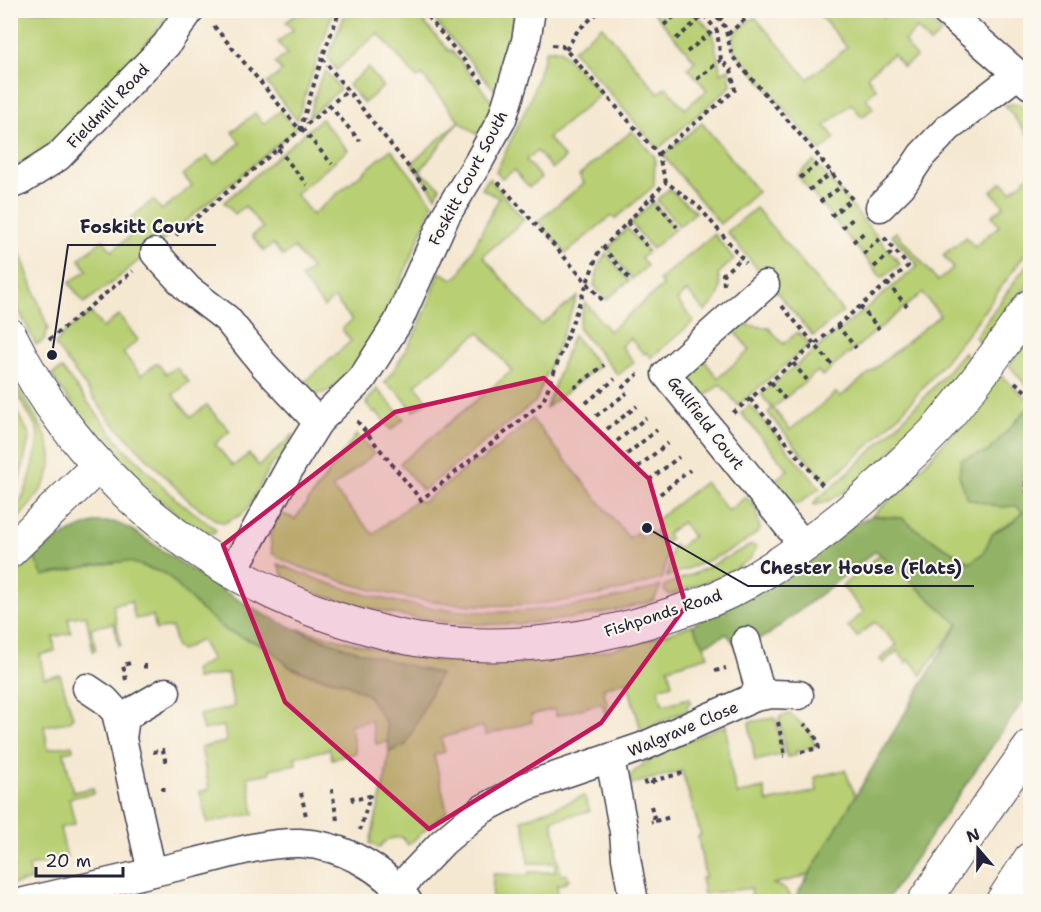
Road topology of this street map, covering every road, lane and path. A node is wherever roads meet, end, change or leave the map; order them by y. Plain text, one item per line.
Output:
1 (340, 10) edge
2 (422, 10) edge
3 (531, 10) edge
4 (601, 10) edge
5 (682, 10) edge
6 (700, 10) edge
7 (711, 10) edge
8 (730, 10) edge
9 (756, 10) edge
10 (944, 10) edge
11 (704, 15) junction
12 (200, 16) edge
13 (719, 20) junction
14 (664, 25) dead end
15 (715, 29) junction
16 (728, 34) junction
17 (676, 39) dead end
18 (729, 43) junction
19 (719, 44) junction
20 (562, 46) dead end
21 (566, 50) junction
22 (687, 52) dead end
23 (322, 58) junction
24 (722, 60) junction
25 (697, 79) dead end
26 (1024, 79) edge
27 (346, 91) junction
28 (330, 105) junction
29 (506, 109) junction
30 (301, 129) junction
31 (360, 141) dead end
32 (278, 149) junction
33 (658, 154) junction
34 (822, 160) junction
35 (479, 161) junction
36 (332, 164) dead end
37 (832, 173) junction
38 (800, 178) dead end
39 (666, 182) junction
40 (10, 185) edge
41 (307, 185) dead end
42 (842, 186) junction
43 (809, 190) dead end
44 (652, 197) junction
45 (852, 199) junction
46 (820, 202) dead end
47 (446, 214) junction
48 (831, 216) dead end
49 (872, 217) junction
50 (627, 222) junction
51 (678, 227) dead end
52 (883, 236) junction
53 (853, 242) dead end
54 (603, 247) junction
55 (650, 250) dead end
56 (895, 250) junction
57 (155, 253) junction
58 (863, 254) dead end
59 (874, 267) dead end
60 (630, 280) dead end
61 (587, 282) junction
62 (887, 283) junction
63 (765, 285) junction
64 (604, 302) dead end
65 (860, 306) junction
66 (907, 306) dead end
67 (1030, 306) edge
68 (837, 325) junction
69 (879, 329) dead end
70 (10, 335) edge
71 (48, 340) dead end
72 (814, 344) junction
73 (856, 348) dead end
74 (793, 363) junction
75 (604, 365) dead end
76 (834, 367) dead end
77 (615, 379) dead end
78 (807, 380) dead end
79 (771, 382) junction
80 (573, 388) dead end
81 (627, 393) dead end
82 (340, 399) junction
83 (750, 399) junction
84 (785, 399) dead end
85 (586, 403) dead end
86 (637, 406) dead end
87 (596, 416) dead end
88 (646, 418) dead end
89 (318, 422) junction
90 (607, 429) dead end
91 (657, 430) dead end
92 (711, 431) junction
93 (617, 441) dead end
94 (668, 443) dead end
95 (627, 454) dead end
96 (679, 457) dead end
97 (1030, 464) edge
98 (98, 466) junction
99 (638, 467) dead end
100 (690, 470) dead end
101 (649, 480) dead end
102 (825, 488) dead end
103 (660, 494) dead end
104 (1030, 494) edge
105 (805, 547) junction
106 (10, 551) edge
107 (232, 573) junction
108 (746, 641) dead end
109 (134, 662) dead end
110 (127, 684) dead end
111 (87, 688) dead end
112 (166, 692) dead end
113 (755, 697) junction
114 (798, 706) joint
115 (777, 716) dead end
116 (122, 738) junction
117 (1030, 747) edge
118 (801, 752) dead end
119 (783, 756) dead end
120 (610, 759) junction
121 (683, 773) dead end
122 (652, 782) dead end
123 (334, 791) dead end
124 (352, 796) dead end
125 (671, 817) dead end
126 (655, 821) dead end
127 (338, 825) dead end
128 (360, 833) dead end
129 (1030, 860) edge
130 (152, 872) junction
131 (403, 895) edge
132 (24, 902) edge
133 (634, 902) edge
134 (924, 902) edge
135 (1002, 902) edge

1 - 23 path
2 - 29 path
3 - 29 street, Foskitt Court South
4 - 21 path
5 - 14 path
6 - 11 path
7 - 13 path
8 - 13 path
9 - 16 path
10 - 26 street
11 - 15 path
11 - 17 path
12 - 30 path
12 - 40 street, Fieldmill Road
13 - 16 path
15 - 19 path
15 - 22 path
16 - 18 path
18 - 19 path
18 - 34 path
19 - 24 path
20 - 21 path
21 - 33 path
23 - 27 path
23 - 30 path
24 - 25 path
24 - 33 path
26 - 49 street
27 - 28 path
27 - 47 path
28 - 30 path
28 - 31 path
29 - 35 street, Foskitt Court South
30 - 32 path
30 - 36 path
32 - 41 path
32 - 57 path
33 - 39 path
34 - 37 path
34 - 38 path
35 - 47 street, Foskitt Court South
35 - 61 path
37 - 42 path
37 - 43 path
39 - 44 path
39 - 63 path
42 - 45 path
42 - 46 path
44 - 50 path
44 - 51 path
45 - 48 path
45 - 49 path
47 - 82 street, Foskitt Court South
49 - 52 path
49 - 53 path
50 - 54 path
50 - 55 path
52 - 56 path
52 - 58 path
54 - 60 path
54 - 61 path
56 - 59 path
56 - 62 path
57 - 71 path
57 - 89 street
61 - 64 path
61 - 82 path
62 - 65 path
62 - 66 path
63 - 72 path
63 - 92 street, Gallfield Court
65 - 68 path
65 - 69 path
67 - 105 main road, Fishponds Road
68 - 72 path
68 - 73 path
70 - 98 main road, Fishponds Road
72 - 74 path
72 - 76 path
74 - 78 path
74 - 79 path
75 - 80 path
77 - 85 path
79 - 83 path
79 - 84 path
81 - 87 path
82 - 89 street, Foskitt Court South
83 - 92 path
83 - 102 path
86 - 90 path
88 - 93 path
89 - 107 street, Foskitt Court South
91 - 95 path
92 - 105 street, Gallfield Court
94 - 99 path
96 - 101 path
97 - 104 path
98 - 106 main road
98 - 107 main road, Fishponds Road
100 - 103 path
105 - 107 main road, Fishponds Road
108 - 113 street, Walgrave Close
109 - 110 path
111 - 116 street
112 - 116 street
113 - 114 street, Walgrave Close
113 - 120 street, Walgrave Close
114 - 118 path
115 - 119 path
116 - 130 street
117 - 134 main road
120 - 131 street, Walgrave Close
120 - 133 street, Walgrave Close
121 - 122 path
123 - 127 path
124 - 128 path
125 - 126 path
129 - 135 main road
130 - 131 street
130 - 132 street

